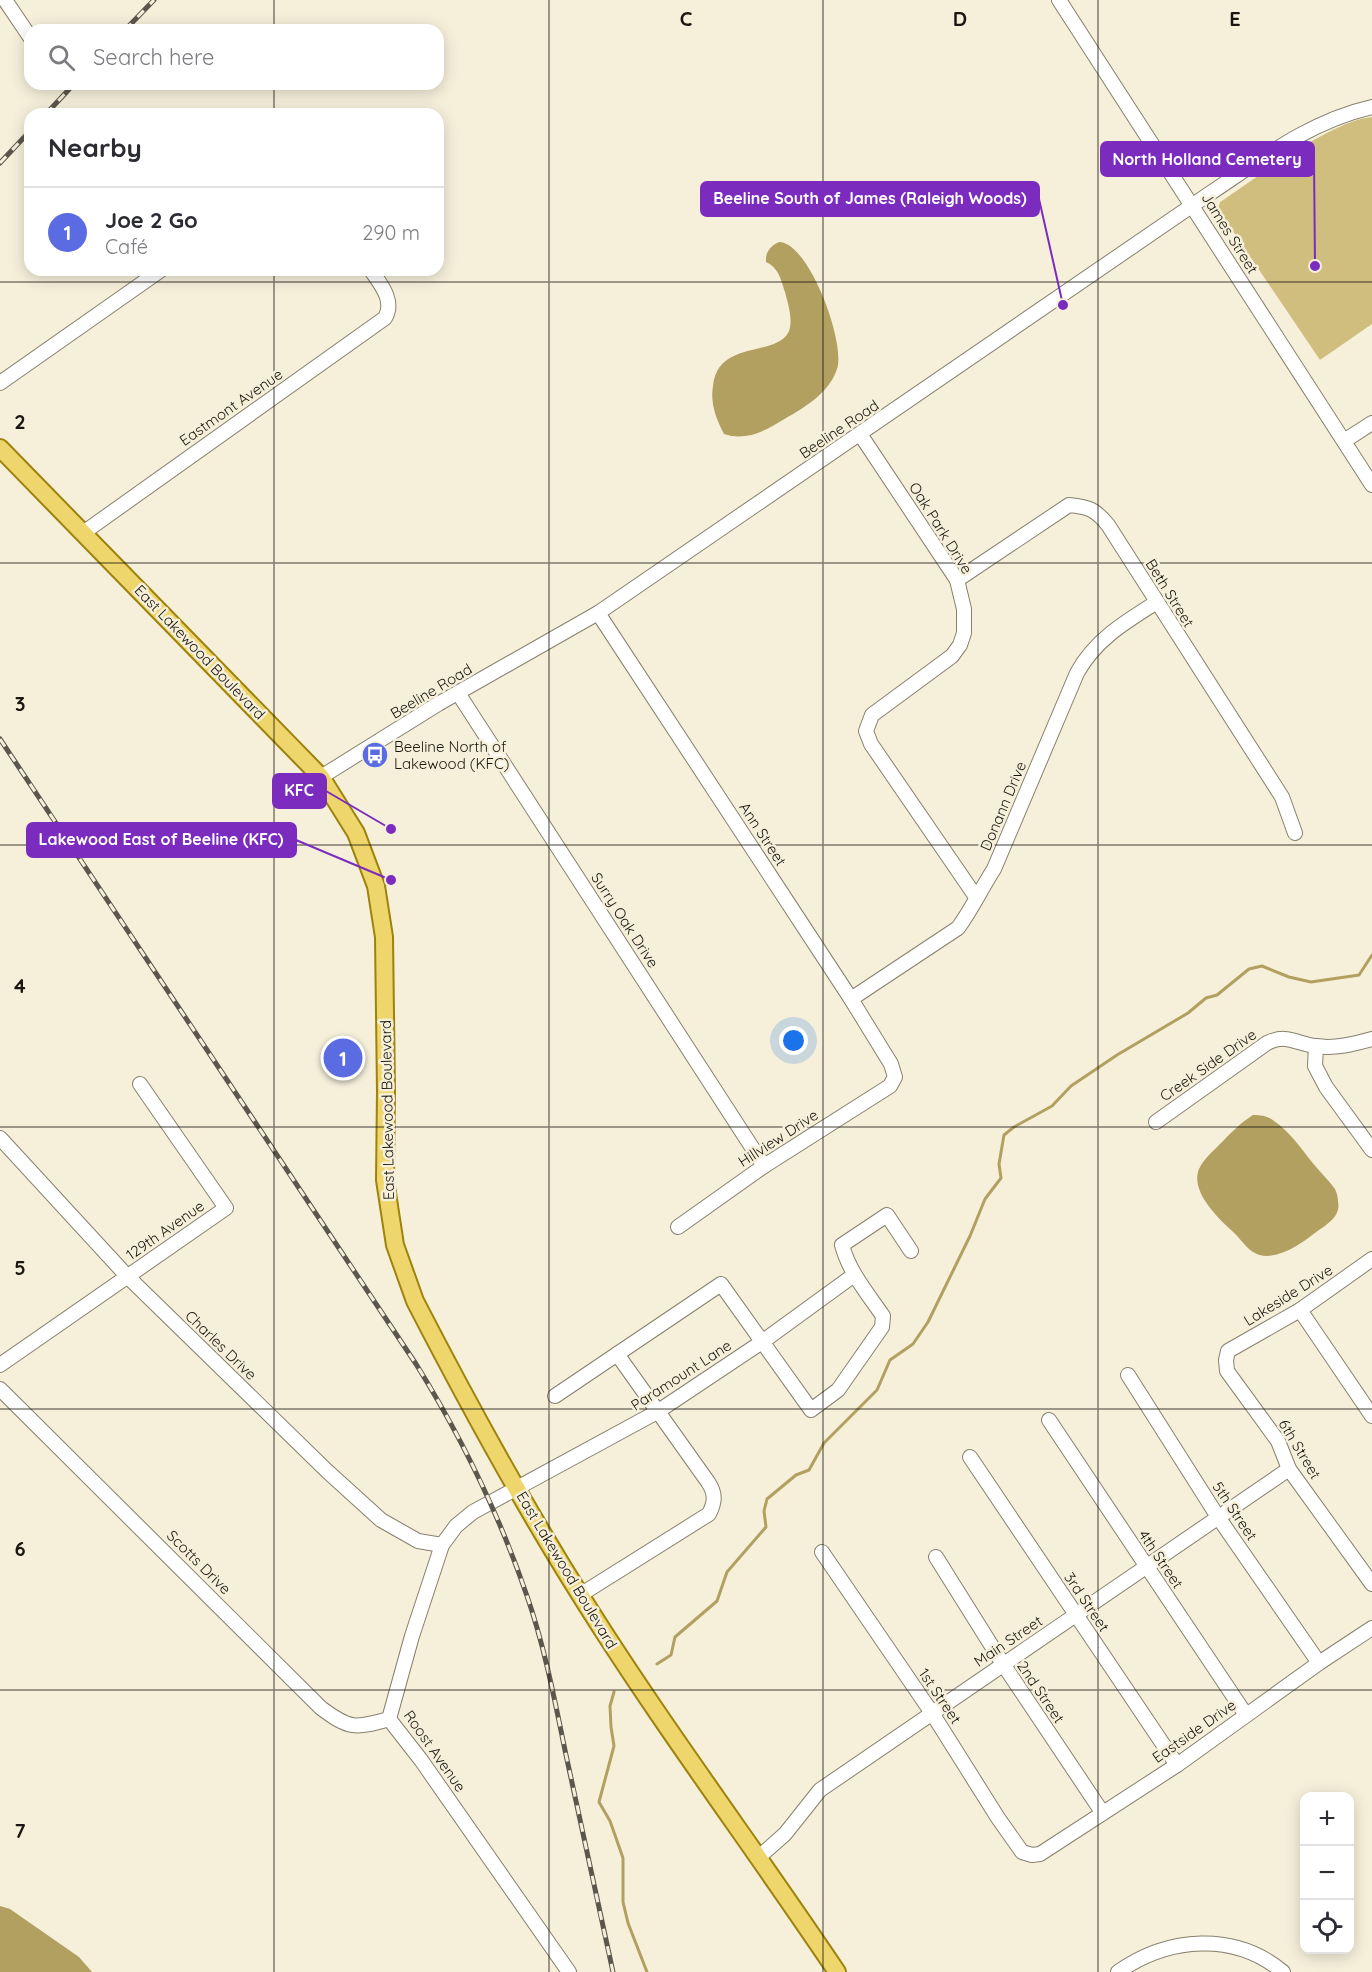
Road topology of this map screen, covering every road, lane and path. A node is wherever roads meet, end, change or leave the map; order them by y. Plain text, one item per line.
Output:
1 (5, 0) edge
2 (1059, 0) edge
3 (24, 29) edge
4 (1372, 107) edge
5 (1193, 206) junction
6 (152, 276) edge
7 (375, 276) edge
8 (0, 383) edge
9 (1372, 423) edge
10 (860, 434) junction
11 (1344, 441) junction
12 (0, 447) edge
13 (1372, 485) edge
14 (83, 533) junction
15 (957, 580) junction
16 (1156, 602) junction
17 (598, 613) junction
18 (458, 693) junction
19 (321, 777) junction
20 (1295, 833) dead end
21 (976, 897) junction
22 (851, 999) junction
23 (1372, 1039) edge
24 (1316, 1046) junction
25 (895, 1077) joint
26 (140, 1084) dead end
27 (1156, 1122) dead end
28 (0, 1138) edge
29 (1372, 1150) edge
30 (764, 1166) junction
31 (678, 1227) dead end
32 (911, 1251) dead end
33 (1372, 1259) edge
34 (854, 1275) junction
35 (127, 1276) junction
36 (1300, 1310) junction
37 (762, 1342) junction
38 (617, 1354) junction
39 (1226, 1360) joint
40 (0, 1365) edge
41 (1128, 1375) dead end
42 (0, 1389) edge
43 (555, 1396) dead end
44 (657, 1412) junction
45 (1372, 1416) edge
46 (1049, 1420) dead end
47 (970, 1457) dead end
48 (1289, 1469) junction
49 (518, 1488) junction
50 (1218, 1517) junction
51 (442, 1545) junction
52 (822, 1552) dead end
53 (936, 1557) dead end
54 (1146, 1568) junction
55 (1372, 1582) edge
56 (580, 1595) junction
57 (1076, 1616) junction
58 (1372, 1628) edge
59 (1319, 1663) junction
60 (1003, 1664) junction
61 (932, 1713) junction
62 (1246, 1715) junction
63 (389, 1719) junction
64 (1177, 1765) junction
65 (1102, 1812) junction
66 (1032, 1855) joint
67 (759, 1857) junction
68 (569, 1972) edge
69 (837, 1972) edge
70 (1118, 1972) edge
71 (1283, 1972) edge

1 - 3 street
2 - 5 street, James Street
4 - 5 street, Beeline Road
5 - 10 street, Beeline Road
5 - 11 street, James Street
6 - 8 street
7 - 14 street, Eastmont Avenue
9 - 11 street
10 - 15 street, Oak Park Drive
10 - 17 street, Beeline Road
11 - 13 street, James Street
12 - 14 main road, East Lakewood Boulevard
14 - 19 main road, East Lakewood Boulevard
15 - 16 street, Beth Street
15 - 21 street, Oak Park Drive
16 - 20 street, Beth Street
16 - 21 street, Donann Drive
17 - 18 street, Beeline Road
17 - 22 street, Ann Street
18 - 19 street, Beeline Road
18 - 30 street, Surry Oak Drive
19 - 49 main road, East Lakewood Boulevard
21 - 22 street, Donann Drive
22 - 25 street, Ann Street
23 - 24 street, Creek Side Drive
24 - 27 street, Creek Side Drive
24 - 29 street
25 - 30 street, Hillview Drive
26 - 35 street, 129th Avenue
28 - 35 street, Charles Drive
30 - 31 street, Hillview Drive
32 - 34 street
33 - 36 street, Lakeside Drive
34 - 37 street, Paramount Lane
34 - 37 street
35 - 40 street, 129th Avenue
35 - 51 street, Charles Drive
36 - 39 street, Lakeside Drive
36 - 45 street
37 - 38 street
37 - 44 street, Paramount Lane
38 - 43 street
38 - 44 street
39 - 48 street, 6th Street
41 - 50 street, 5th Street
42 - 63 street, Scotts Drive
44 - 49 street, Paramount Lane
44 - 56 street
46 - 54 street, 4th Street
47 - 57 street, 3rd Street
48 - 50 street, Main Street
48 - 55 street, 6th Street
49 - 51 street, Roost Avenue
49 - 56 main road, East Lakewood Boulevard
50 - 54 street, Main Street
50 - 59 street, 5th Street
51 - 63 street, Roost Avenue
52 - 61 street, 1st Street
53 - 60 street, 2nd Street
54 - 57 street, Main Street
54 - 62 street, 4th Street
56 - 67 main road, East Lakewood Boulevard
57 - 60 street, Main Street
57 - 64 street, 3rd Street
58 - 59 street, Eastside Drive
59 - 62 street, Eastside Drive
60 - 61 street, Main Street
60 - 65 street, 2nd Street
61 - 66 street, 1st Street
61 - 67 street, Main Street
62 - 64 street, Eastside Drive
63 - 68 street, Roost Avenue
64 - 65 street, Eastside Drive
65 - 66 street, Eastside Drive
67 - 69 main road, East Lakewood Boulevard
70 - 71 street

